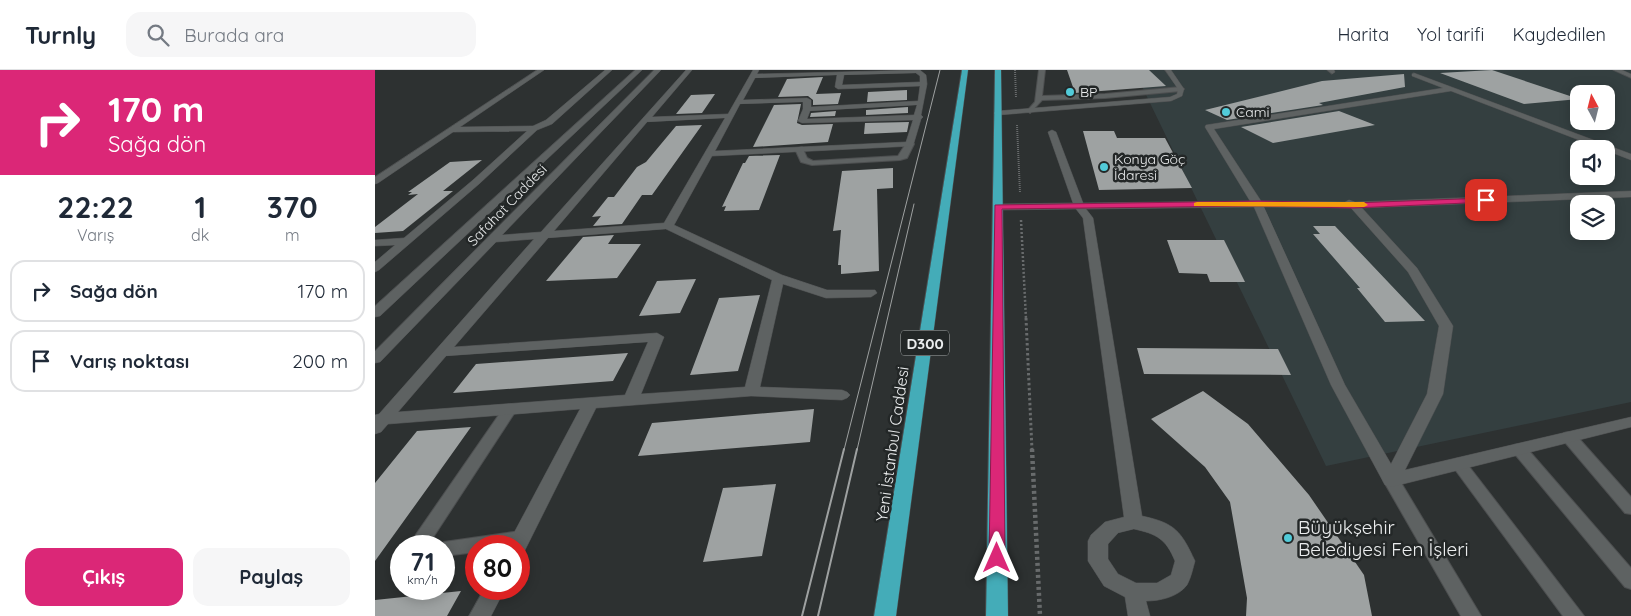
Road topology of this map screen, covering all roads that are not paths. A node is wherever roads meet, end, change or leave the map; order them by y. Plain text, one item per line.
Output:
1 (541, 70) edge
2 (609, 70) edge
3 (639, 70) edge
4 (658, 70) edge
5 (689, 70) edge
6 (965, 70) edge
7 (998, 70) edge
8 (1042, 70) edge
9 (1168, 70) edge
10 (1616, 70) edge
11 (754, 73) edge
12 (841, 73) junction
13 (1414, 75) dead end
14 (1631, 76) edge
15 (924, 84) junction
16 (1181, 89) junction
17 (1452, 90) junction
18 (1039, 98) junction
19 (737, 102) junction
20 (921, 103) junction
21 (807, 109) junction
22 (1030, 111) junction
23 (998, 113) junction
24 (729, 116) junction
25 (919, 117) junction
26 (644, 120) junction
27 (534, 128) junction
28 (453, 130) junction
29 (1052, 132) dead end
30 (910, 144) junction
31 (799, 149) junction
32 (709, 154) junction
33 (1631, 157) edge
34 (375, 174) edge
35 (387, 174) junction
36 (375, 181) edge
37 (1631, 194) edge
38 (1336, 197) dead end
39 (1258, 204) junction
40 (1353, 205) junction
41 (1079, 206) junction
42 (998, 207) junction
43 (668, 226) junction
44 (542, 235) junction
45 (493, 239) junction
46 (407, 240) junction
47 (375, 243) edge
48 (375, 268) edge
49 (778, 278) junction
50 (871, 293) dead end
51 (375, 313) edge
52 (440, 352) junction
53 (375, 359) edge
54 (751, 391) junction
55 (842, 395) dead end
56 (631, 400) junction
57 (591, 403) junction
58 (510, 409) junction
59 (378, 422) edge
60 (1629, 425) edge
61 (1569, 437) junction
62 (1519, 449) junction
63 (1459, 464) junction
64 (1391, 480) junction
65 (1631, 508) edge
66 (1134, 522) junction
67 (425, 535) edge
68 (523, 535) edge
69 (1631, 581) edge
70 (1134, 592) junction
71 (489, 600) edge
72 (480, 616) edge
73 (885, 616) edge
74 (997, 616) edge
75 (1139, 616) edge
76 (1471, 616) edge
77 (1574, 616) edge

1 - 28 street
2 - 27 street
3 - 51 street, Safahat Caddesi
4 - 45 street, Safahat Caddesi
5 - 26 street
6 - 73 highway, Yeni İstanbul Caddesi / D300
7 - 23 highway
8 - 18 lane
9 - 16 street
10 - 14 street
11 - 12 street
11 - 19 street
12 - 15 street
12 - 15 street
13 - 17 street
15 - 20 street
16 - 18 lane
16 - 22 street
17 - 33 street
17 - 39 street
18 - 22 lane
19 - 21 street
19 - 24 street
20 - 21 street
20 - 25 street
21 - 25 street
22 - 23 street
23 - 42 highway
24 - 26 street
24 - 32 street
25 - 30 street
26 - 44 street
27 - 28 street
27 - 46 street
28 - 35 street
29 - 41 street
30 - 31 street
30 - 31 lane
31 - 32 street
32 - 43 street
34 - 35 street
35 - 36 street
37 - 40 street
38 - 40 street
39 - 40 street
39 - 41 street
39 - 64 street
40 - 64 street
41 - 42 street
41 - 66 street
42 - 74 highway
43 - 44 street
43 - 49 street
44 - 45 street
44 - 52 street
45 - 53 street, Safahat Caddesi
46 - 47 street
46 - 48 street
49 - 50 street
49 - 54 street
52 - 56 street
52 - 59 street
54 - 55 street
54 - 56 street
56 - 57 street
57 - 58 street
57 - 68 street
58 - 59 street
58 - 67 lane
60 - 61 street
61 - 62 street
61 - 65 lane
62 - 63 street
62 - 69 lane
63 - 64 street
63 - 77 lane
64 - 76 lane
66 - 70 street
66 - 70 street
70 - 75 street
71 - 72 street

